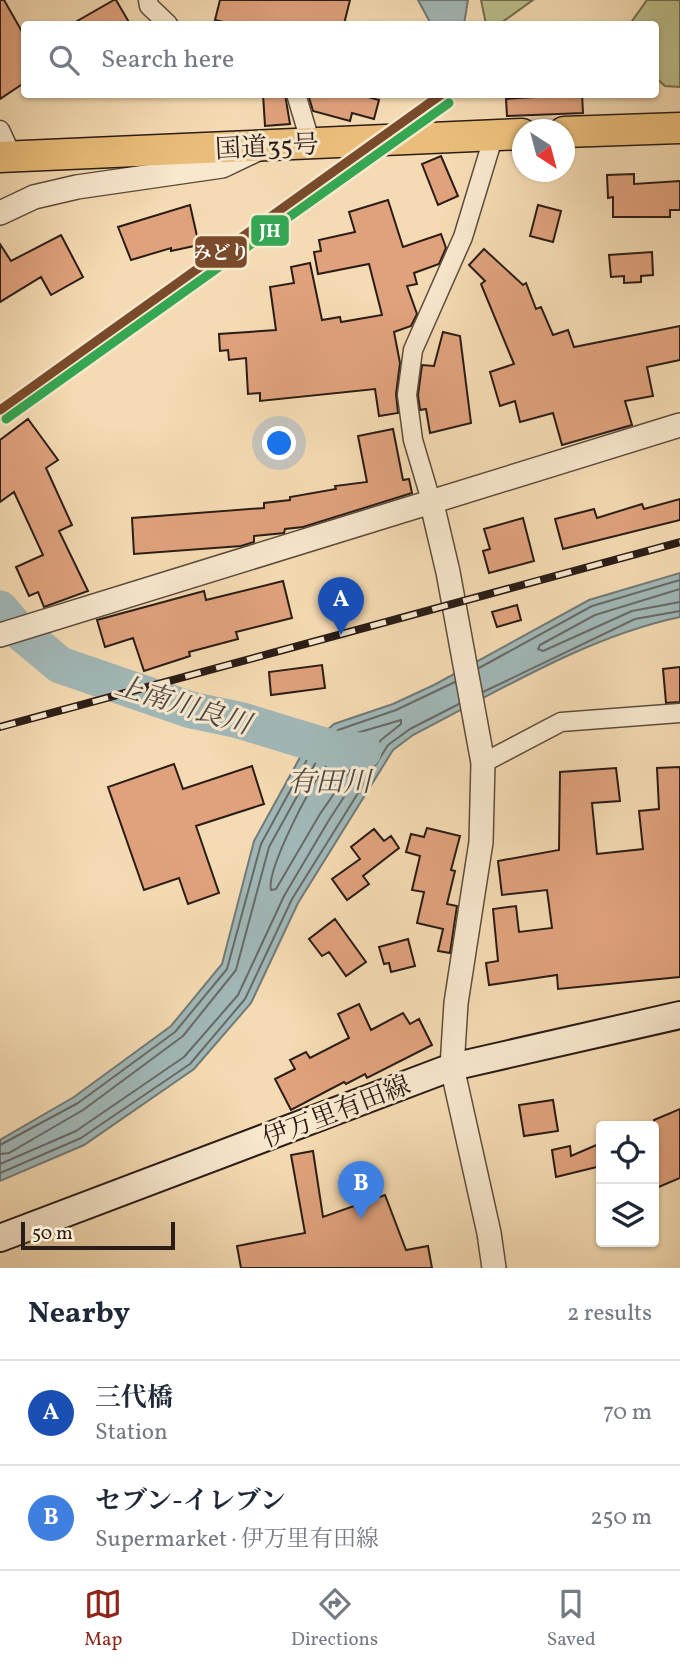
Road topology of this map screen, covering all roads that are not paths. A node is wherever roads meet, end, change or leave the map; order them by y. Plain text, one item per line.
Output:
1 (148, 0) edge
2 (165, 21) edge
3 (297, 98) edge
4 (680, 128) edge
5 (575, 132) edge
6 (508, 134) edge
7 (311, 144) junction
8 (263, 147) junction
9 (3, 154) edge
10 (0, 213) edge
11 (680, 425) edge
12 (432, 504) junction
13 (0, 635) edge
14 (680, 713) edge
15 (483, 762) junction
16 (680, 1014) edge
17 (452, 1067) junction
18 (0, 1238) edge
19 (494, 1268) edge

1 - 2 street
3 - 7 street
4 - 5 highway
6 - 7 highway, 国道35号
6 - 12 street
7 - 8 highway, 国道35号
8 - 9 highway, 国道35号
8 - 10 street
11 - 12 street
12 - 13 street
12 - 15 street
14 - 15 street
15 - 17 street
16 - 17 main road, 伊万里有田線
17 - 18 main road, 伊万里有田線
17 - 19 street

